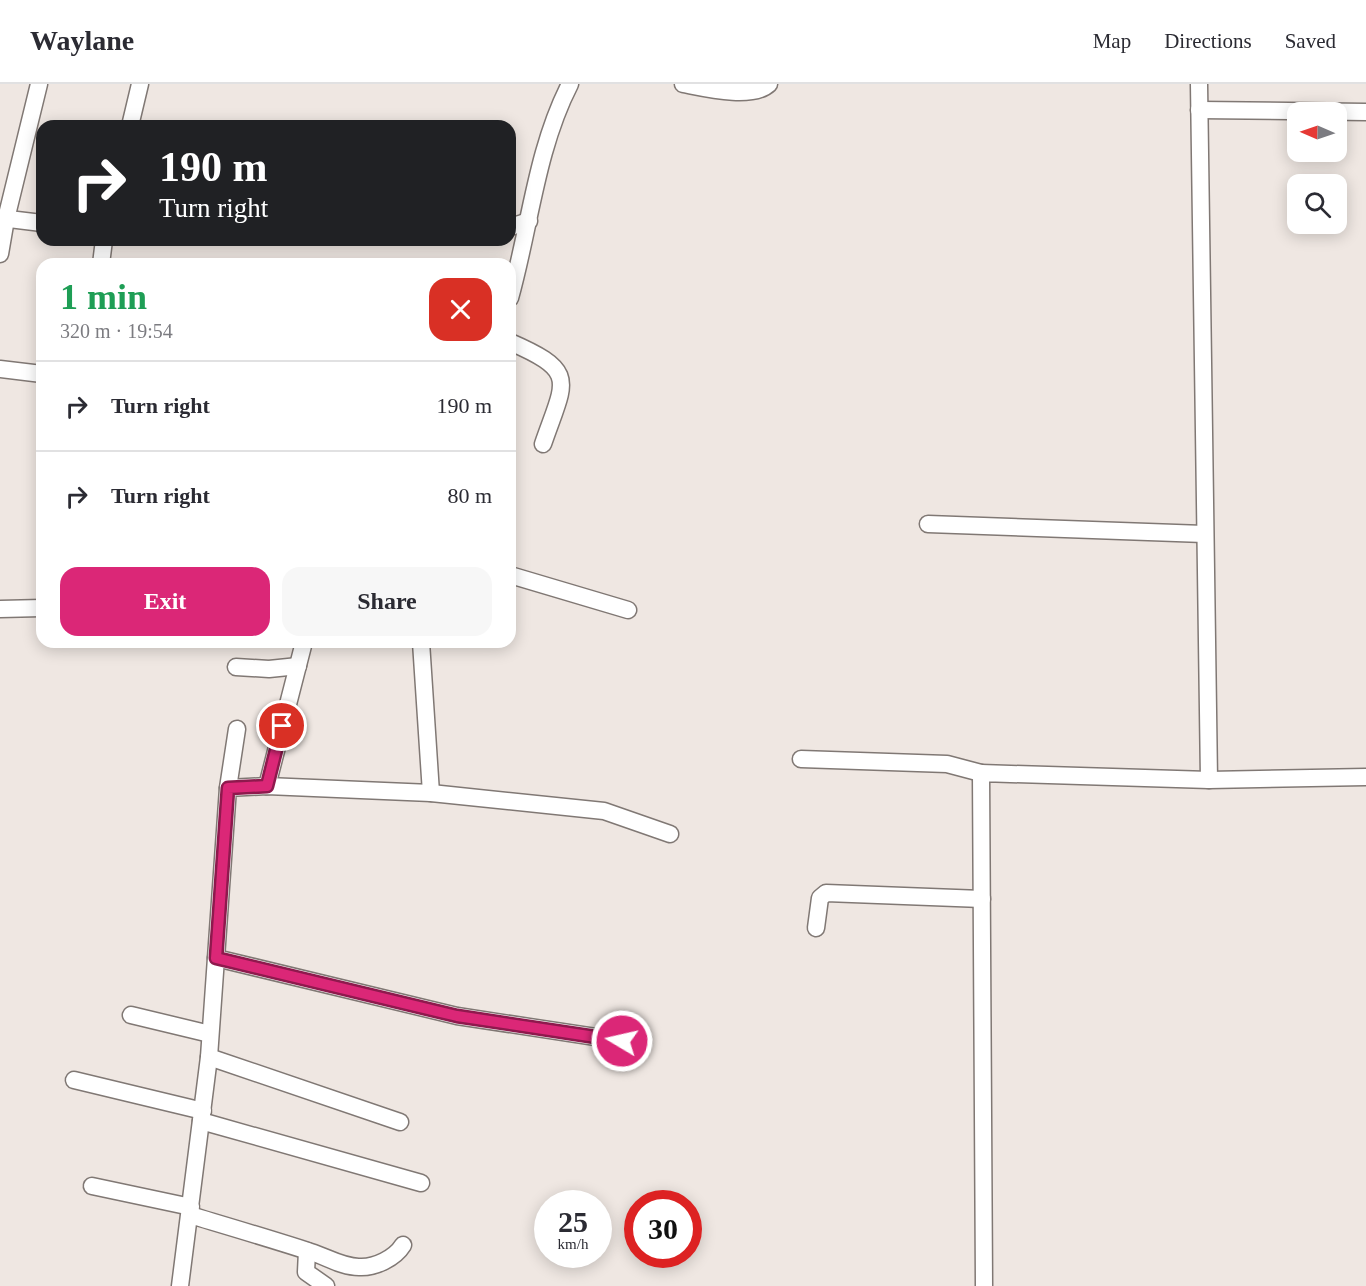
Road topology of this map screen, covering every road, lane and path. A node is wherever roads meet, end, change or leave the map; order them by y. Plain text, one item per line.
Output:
1 (39, 84) edge
2 (140, 84) edge
3 (570, 84) edge
4 (683, 84) edge
5 (769, 84) edge
6 (1199, 84) edge
7 (1200, 110) junction
8 (1366, 112) edge
9 (131, 120) edge
10 (3, 219) edge
11 (529, 221) junction
12 (36, 222) edge
13 (516, 225) edge
14 (0, 254) edge
15 (516, 274) edge
16 (516, 345) edge
17 (0, 369) edge
18 (36, 373) edge
19 (543, 444) dead end
20 (928, 524) dead end
21 (1204, 534) junction
22 (516, 577) edge
23 (36, 608) edge
24 (0, 609) edge
25 (628, 610) dead end
26 (302, 648) edge
27 (421, 648) edge
28 (298, 666) junction
29 (236, 667) dead end
30 (237, 729) dead end
31 (801, 759) dead end
32 (981, 773) junction
33 (1366, 777) edge
34 (1209, 780) junction
35 (267, 786) junction
36 (228, 788) junction
37 (431, 793) junction
38 (670, 834) dead end
39 (982, 899) junction
40 (816, 928) dead end
41 (216, 958) junction
42 (130, 1015) dead end
43 (210, 1034) junction
44 (622, 1041) dead end
45 (209, 1057) junction
46 (74, 1080) dead end
47 (202, 1116) junction
48 (400, 1122) dead end
49 (421, 1183) dead end
50 (92, 1185) dead end
51 (191, 1211) junction
52 (403, 1245) dead end
53 (307, 1251) junction
54 (303, 1279) edge
55 (180, 1286) edge
56 (326, 1286) edge
57 (984, 1286) edge

1 - 10 street
2 - 9 street
3 - 11 street
4 - 5 street
6 - 7 street
7 - 8 street
7 - 21 street
10 - 12 street
10 - 14 street
11 - 13 street
11 - 15 street
16 - 19 street
17 - 18 street
20 - 21 street
21 - 34 street
22 - 25 street
23 - 24 street
26 - 28 street
27 - 37 street
28 - 29 street
28 - 35 street
30 - 36 street
31 - 32 street
32 - 34 street
32 - 39 street
33 - 34 street
35 - 36 street
35 - 37 street
36 - 41 street
37 - 38 street
39 - 40 street
39 - 57 street
41 - 43 street
41 - 44 street
42 - 43 street
43 - 45 street
45 - 47 street
45 - 48 street
46 - 47 street
47 - 49 street
47 - 51 street
50 - 51 street
51 - 53 street
51 - 55 street
52 - 53 street
53 - 54 street
54 - 56 street

